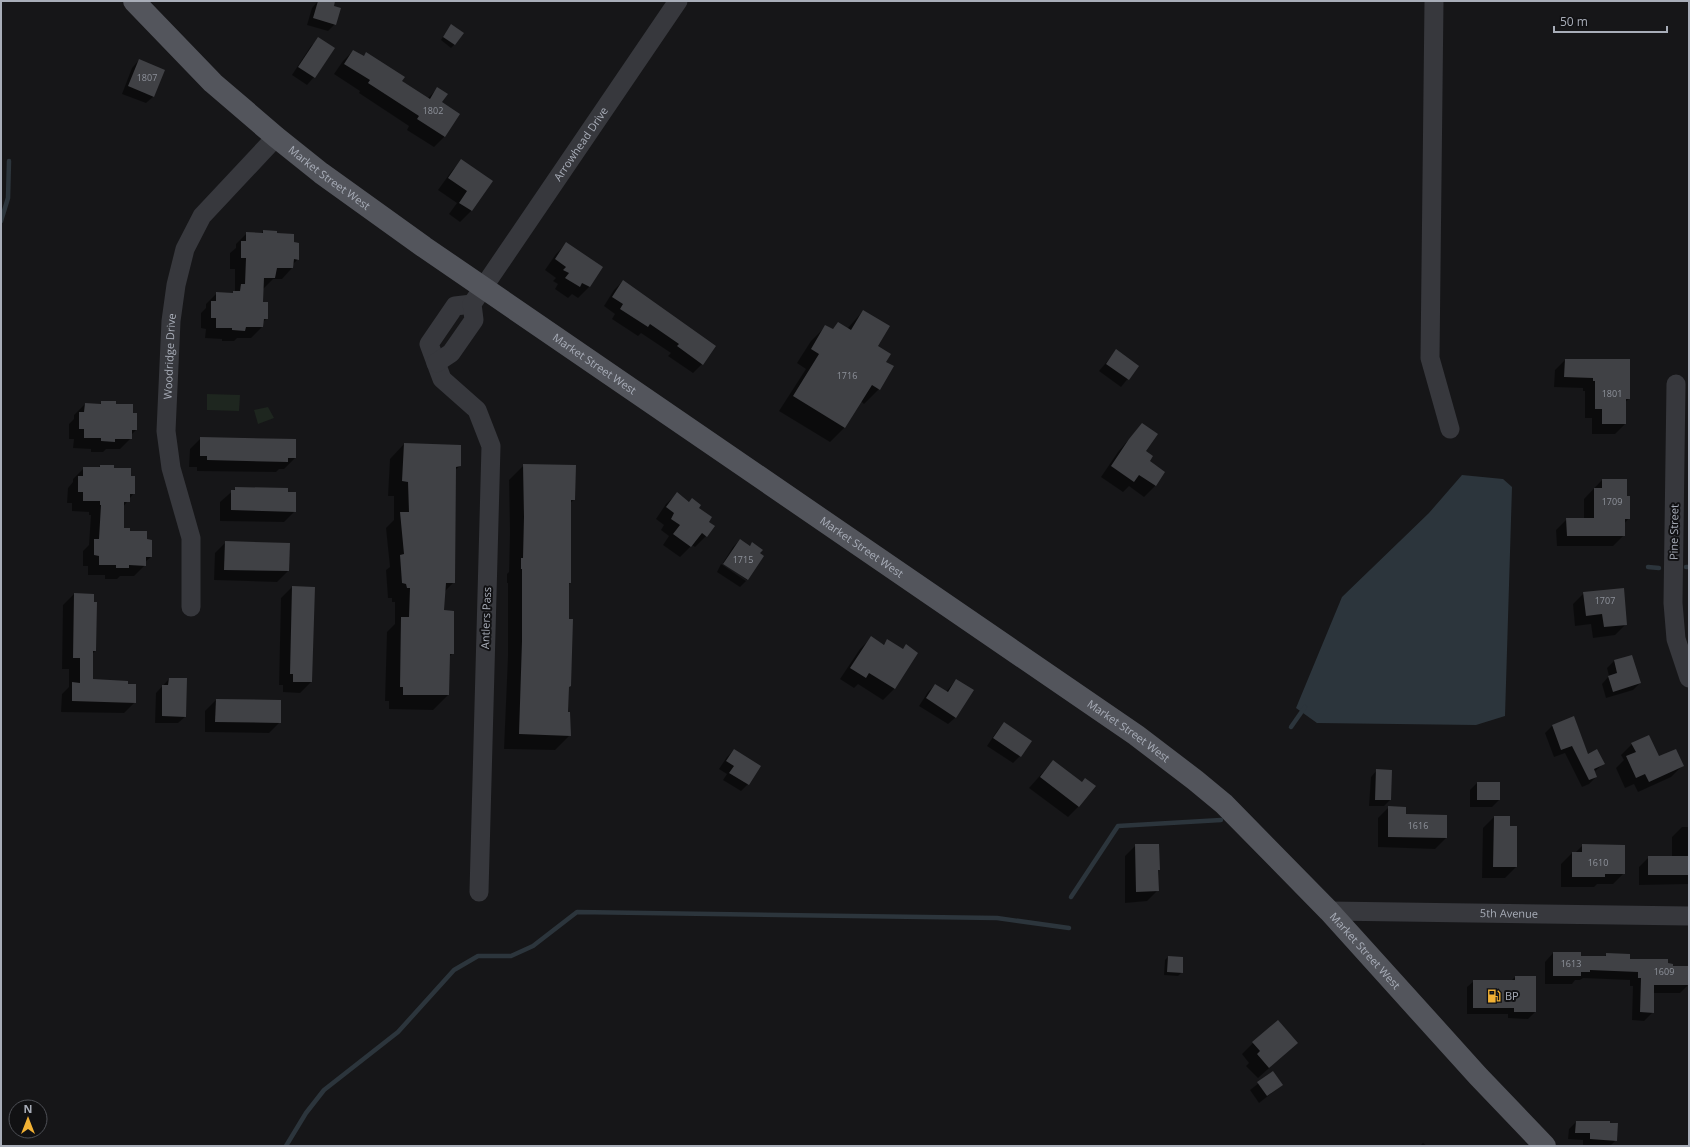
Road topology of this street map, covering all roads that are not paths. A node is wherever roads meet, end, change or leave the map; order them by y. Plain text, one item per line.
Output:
1 (134, 1) edge
2 (678, 1) edge
3 (1434, 1) edge
4 (276, 137) junction
5 (478, 296) junction
6 (1676, 384) dead end
7 (1450, 429) dead end
8 (1682, 450) edge
9 (192, 607) dead end
10 (1689, 678) edge
11 (479, 892) dead end
12 (1329, 911) junction
13 (1689, 916) edge
14 (1545, 1146) edge

1 - 4 main road, Market Street West
2 - 5 street, Arrowhead Drive
3 - 7 street
4 - 5 main road, Market Street West
4 - 9 street, Woodridge Drive
5 - 11 street, Antlers Pass
5 - 12 main road, Market Street West
6 - 8 street, Pine Street
8 - 10 street, Pine Street
12 - 13 street, 5th Avenue
12 - 14 main road, Market Street West

